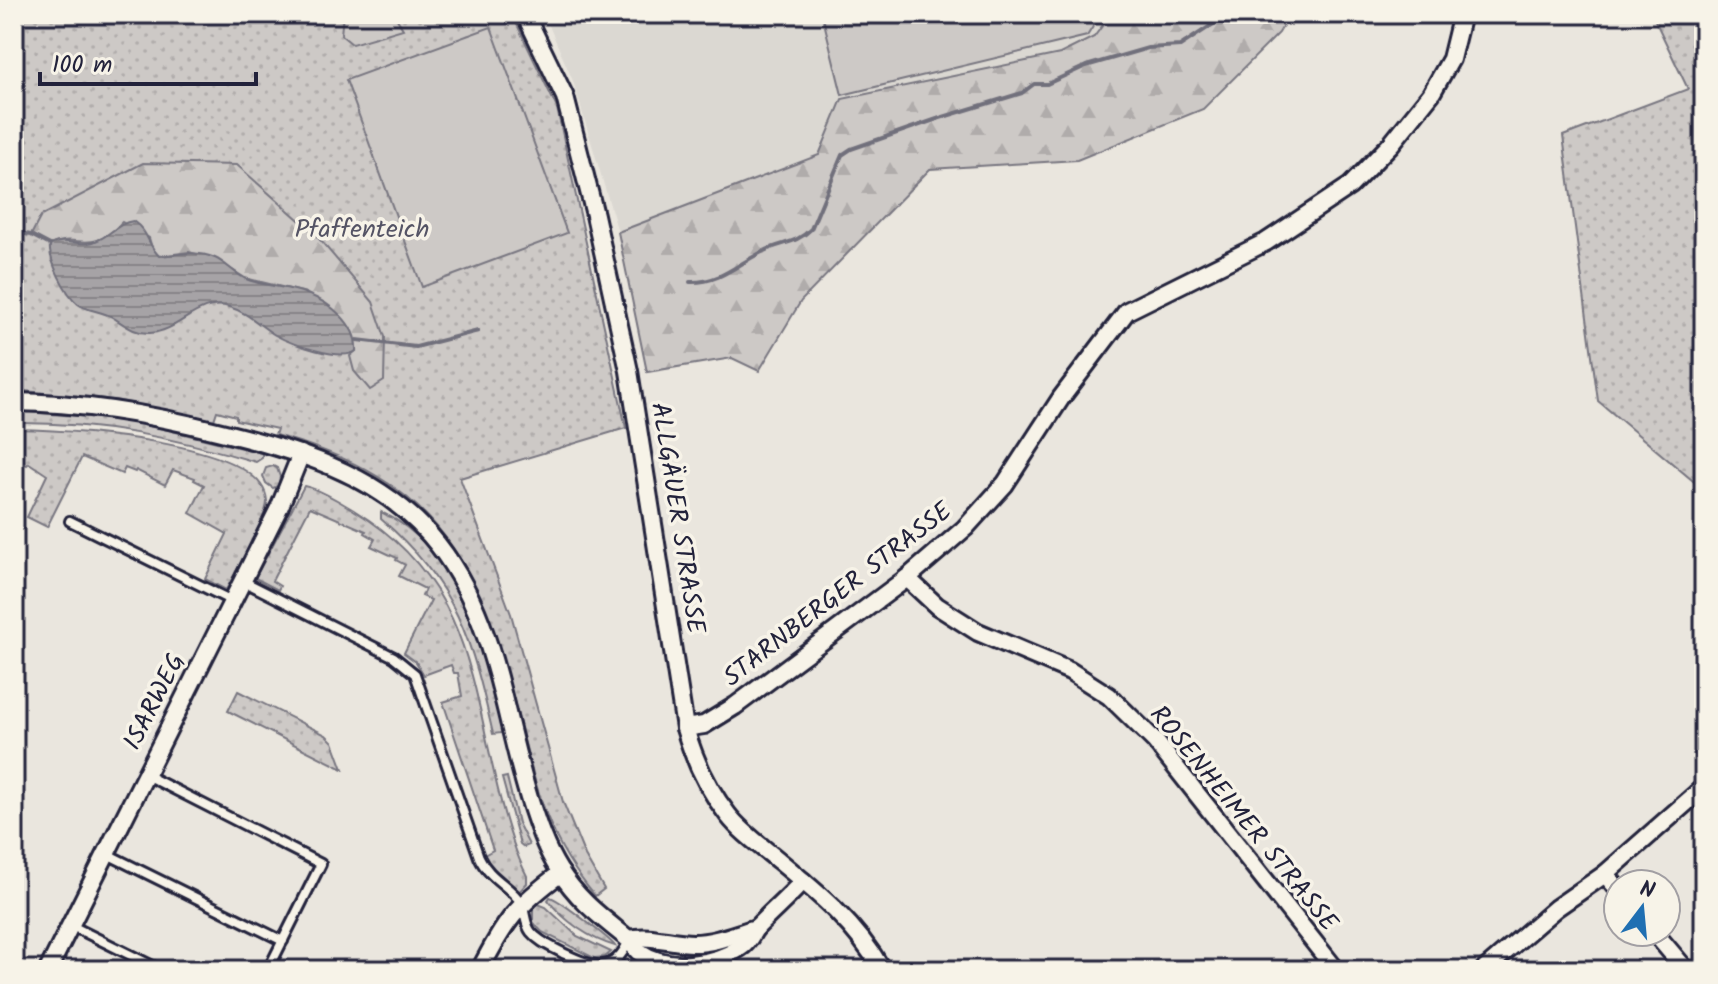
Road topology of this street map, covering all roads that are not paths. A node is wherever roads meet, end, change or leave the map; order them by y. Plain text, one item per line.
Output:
1 (525, 14) edge
2 (1462, 14) edge
3 (14, 402) edge
4 (301, 454) junction
5 (70, 521) dead end
6 (907, 578) junction
7 (243, 581) junction
8 (232, 601) junction
9 (685, 728) junction
10 (145, 775) junction
11 (1704, 787) edge
12 (105, 853) junction
13 (1612, 868) edge
14 (561, 873) junction
15 (1602, 876) edge
16 (803, 881) junction
17 (521, 903) junction
18 (70, 925) junction
19 (756, 928) junction
20 (629, 939) junction
21 (283, 941) junction
22 (679, 943) junction
23 (1667, 948) edge
24 (686, 966) edge
25 (48, 970) edge
26 (161, 970) edge
27 (268, 970) edge
28 (480, 970) edge
29 (882, 970) edge
30 (1336, 970) edge
31 (1484, 970) edge
32 (1686, 970) edge

1 - 9 street, ALLGÄUER STRASSE
2 - 6 street, STARNBERGER STRASSE
3 - 4 street
4 - 7 street, ISARWEG
4 - 14 street
5 - 8 lane
6 - 9 street, STARNBERGER STRASSE
6 - 30 street, ROSENHEIMER STRASSE
7 - 8 street, ISARWEG
7 - 17 lane
8 - 10 street, ISARWEG
9 - 16 street, ALLGÄUER STRASSE
10 - 12 street, ISARWEG
10 - 21 lane
11 - 13 street
12 - 18 street, ISARWEG
12 - 21 lane
14 - 17 street
14 - 20 street
15 - 31 street
16 - 19 street
16 - 29 street, ALLGÄUER STRASSE
17 - 20 lane
17 - 28 street
18 - 25 street, ISARWEG
18 - 26 lane
19 - 22 street
19 - 24 street
20 - 22 street
20 - 24 street
21 - 27 lane
22 - 24 lane
23 - 32 street

